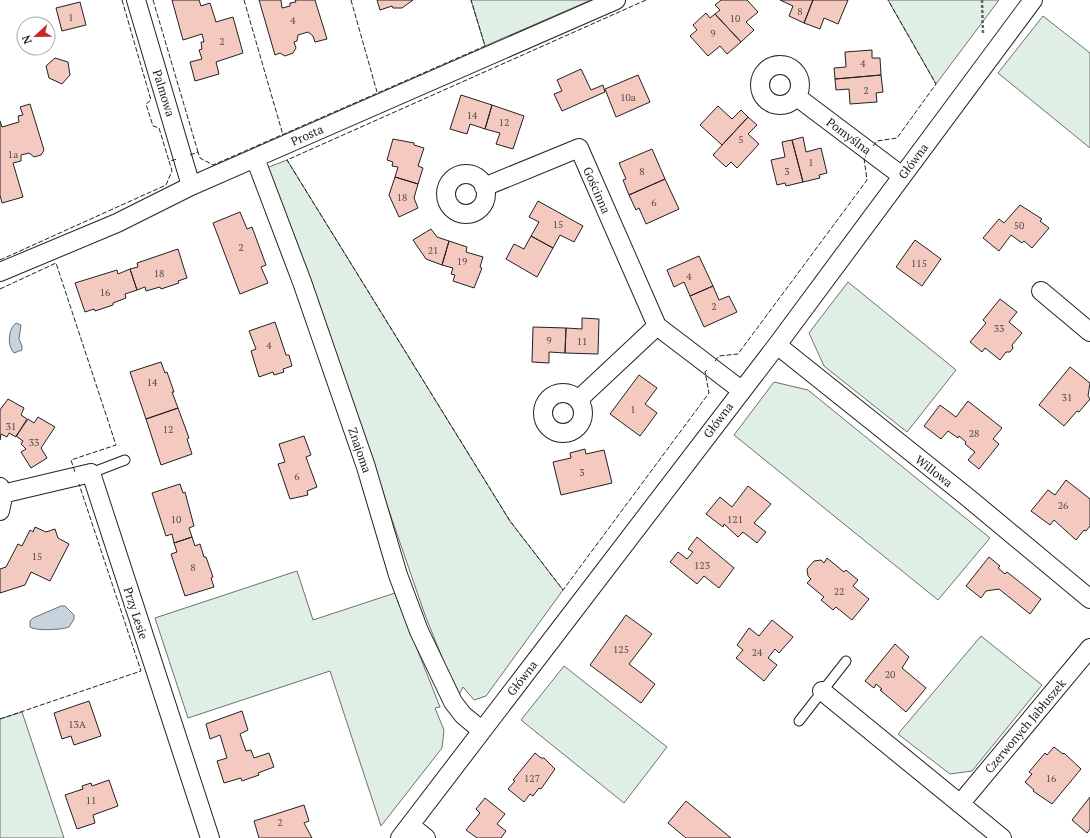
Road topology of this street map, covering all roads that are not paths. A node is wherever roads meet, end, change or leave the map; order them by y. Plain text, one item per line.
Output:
1 (136, 0) edge
2 (616, 0) edge
3 (1033, 0) edge
4 (797, 97) dead end
5 (255, 158) junction
6 (902, 176) junction
7 (191, 186) junction
8 (484, 187) dead end
9 (0, 272) edge
10 (1041, 291) dead end
11 (657, 326) junction
12 (1090, 332) edge
13 (777, 345) junction
14 (741, 390) junction
15 (578, 400) dead end
16 (125, 460) dead end
17 (91, 473) junction
18 (1, 490) edge
19 (0, 511) edge
20 (1090, 599) edge
21 (1090, 648) edge
22 (846, 662) dead end
23 (822, 691) junction
24 (799, 721) dead end
25 (481, 730) junction
26 (960, 804) junction
27 (405, 832) edge
28 (210, 838) edge
29 (426, 838) edge
30 (1002, 838) edge

1 - 7 street, Palmowa
2 - 5 street, Prosta
3 - 6 street, Główna
4 - 6 street, Pomyślna
5 - 7 street, Prosta
5 - 25 street, Znajoma
6 - 13 street, Główna
7 - 9 street, Prosta
8 - 11 street, Gościnna
10 - 12 street
11 - 14 street, Gościnna
11 - 15 street
13 - 14 street, Główna
13 - 20 street, Willowa
14 - 25 street, Główna
16 - 17 lane
17 - 18 street
17 - 28 street, Przy Lesie
18 - 19 street
21 - 26 street, Czerwonych Jabłuszek
22 - 23 lane
23 - 24 lane
23 - 26 street
25 - 27 street, Główna
26 - 30 street
27 - 29 street

